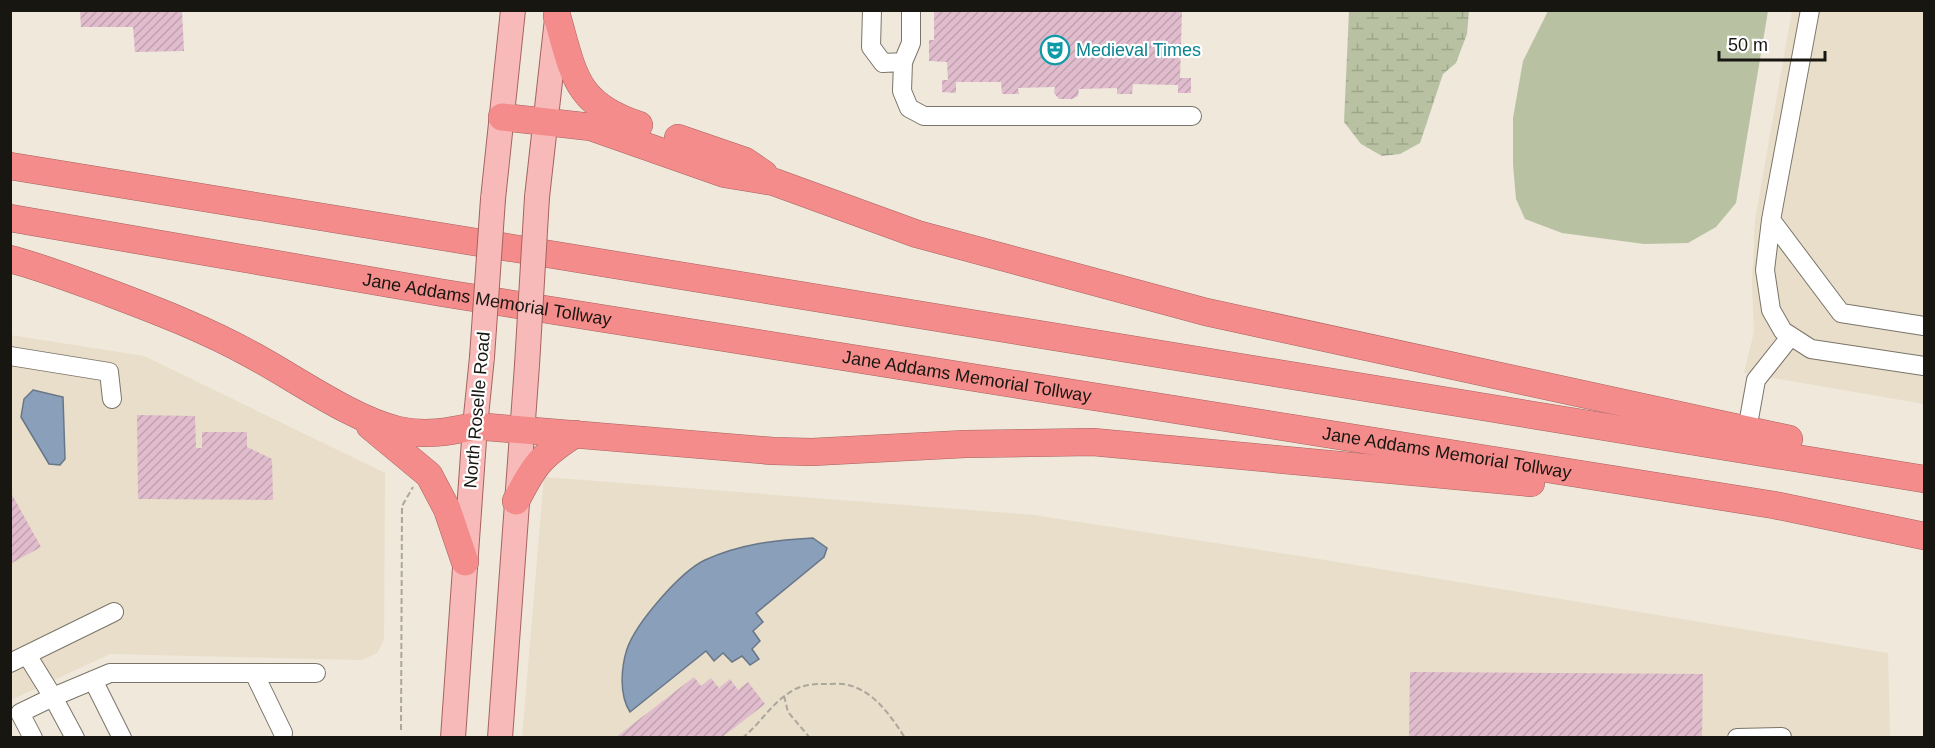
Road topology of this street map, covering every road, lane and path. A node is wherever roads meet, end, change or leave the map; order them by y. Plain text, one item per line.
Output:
1 (513, 10) edge
2 (872, 10) edge
3 (911, 10) edge
4 (1810, 10) edge
5 (557, 13) edge
6 (903, 62) junction
7 (502, 117) junction
8 (1192, 117) dead end
9 (545, 120) junction
10 (10, 166) edge
11 (774, 182) junction
12 (10, 218) edge
13 (1771, 220) junction
14 (10, 259) edge
15 (1924, 326) edge
16 (1791, 336) junction
17 (10, 356) edge
18 (1924, 366) edge
19 (112, 399) dead end
20 (353, 412) junction
21 (475, 426) junction
22 (521, 430) junction
23 (1747, 430) junction
24 (575, 434) junction
25 (1924, 469) edge
26 (1924, 479) edge
27 (417, 481) dead end
28 (516, 501) junction
29 (1774, 505) junction
30 (1924, 536) edge
31 (465, 562) junction
32 (114, 612) dead end
33 (19, 659) edge
34 (254, 673) junction
35 (316, 673) dead end
36 (93, 680) junction
37 (784, 696) junction
38 (53, 697) junction
39 (401, 730) dead end
40 (283, 734) dead end
41 (1782, 737) edge
42 (33, 738) edge
43 (75, 738) edge
44 (122, 738) edge
45 (453, 738) edge
46 (500, 738) edge
47 (742, 738) edge
48 (810, 738) edge
49 (904, 738) edge
50 (1737, 738) edge

1 - 7 main road, North Roselle Road
2 - 6 lane
3 - 6 lane
4 - 13 lane
5 - 9 main road
5 - 11 highway
6 - 8 lane
7 - 9 highway
7 - 21 main road, North Roselle Road, bridge
9 - 11 highway
9 - 22 main road, bridge
10 - 26 highway
11 - 23 highway
12 - 29 highway, Jane Addams Memorial Tollway
13 - 15 lane
13 - 16 lane
14 - 20 highway
16 - 18 lane
16 - 23 lane
17 - 19 lane
20 - 21 highway
20 - 31 highway
21 - 22 highway
21 - 31 main road, North Roselle Road
22 - 24 highway
22 - 28 main road
23 - 25 highway
24 - 28 highway
24 - 29 highway
27 - 39 path
28 - 46 main road
29 - 30 highway, Jane Addams Memorial Tollway
31 - 45 main road, North Roselle Road
32 - 33 lane
33 - 38 lane
34 - 35 lane
34 - 36 lane
34 - 40 lane
36 - 38 lane
36 - 44 lane
37 - 47 path
37 - 48 path
37 - 49 path
38 - 42 lane
38 - 43 lane
41 - 50 lane

